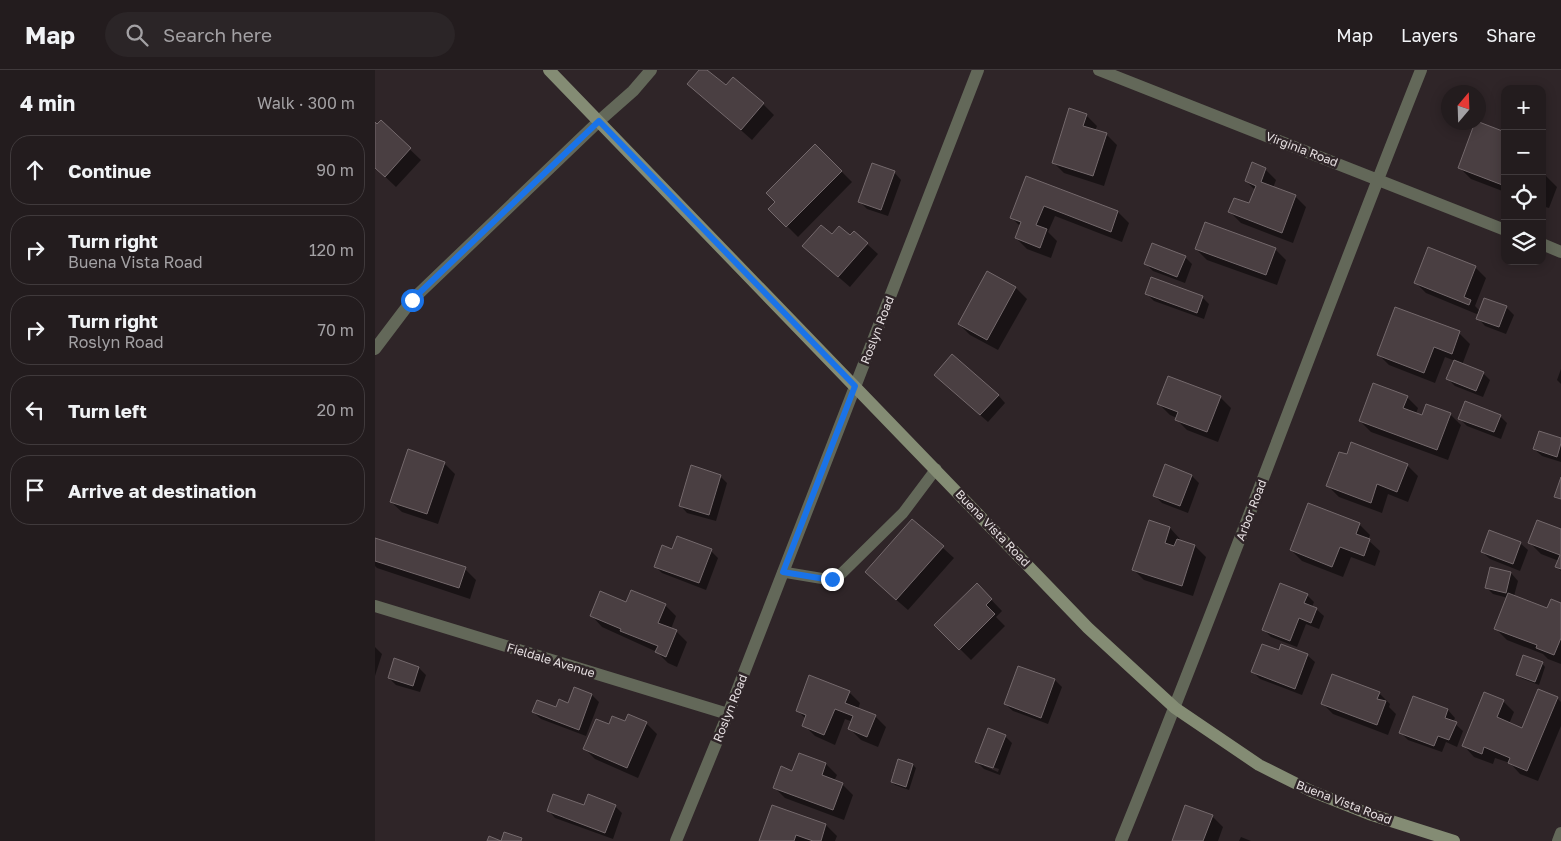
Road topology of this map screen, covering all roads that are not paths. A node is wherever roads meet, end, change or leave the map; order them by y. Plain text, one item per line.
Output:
1 (549, 70) edge
2 (651, 70) edge
3 (978, 70) edge
4 (1099, 70) edge
5 (1421, 70) edge
6 (599, 121) junction
7 (1378, 179) junction
8 (1501, 228) edge
9 (1546, 246) edge
10 (1561, 252) edge
11 (375, 349) edge
12 (855, 386) junction
13 (936, 469) junction
14 (783, 572) junction
15 (375, 606) edge
16 (1175, 708) junction
17 (728, 714) junction
18 (1561, 833) edge
19 (676, 841) edge
20 (1121, 841) edge
21 (1453, 841) edge
22 (1558, 841) edge

1 - 6 street, Buena Vista Road
2 - 6 street
3 - 12 street, Roslyn Road
4 - 7 street, Virginia Road
5 - 7 street, Arbor Road
6 - 11 street
6 - 12 street, Buena Vista Road
7 - 8 street, Virginia Road
7 - 16 street, Arbor Road
9 - 10 street
12 - 13 street, Buena Vista Road
12 - 14 street, Roslyn Road
13 - 14 lane
13 - 16 street, Buena Vista Road
14 - 17 street, Roslyn Road
15 - 17 street, Fieldale Avenue
16 - 20 street, Arbor Road
16 - 21 street, Buena Vista Road
17 - 19 street, Roslyn Road
18 - 22 street

